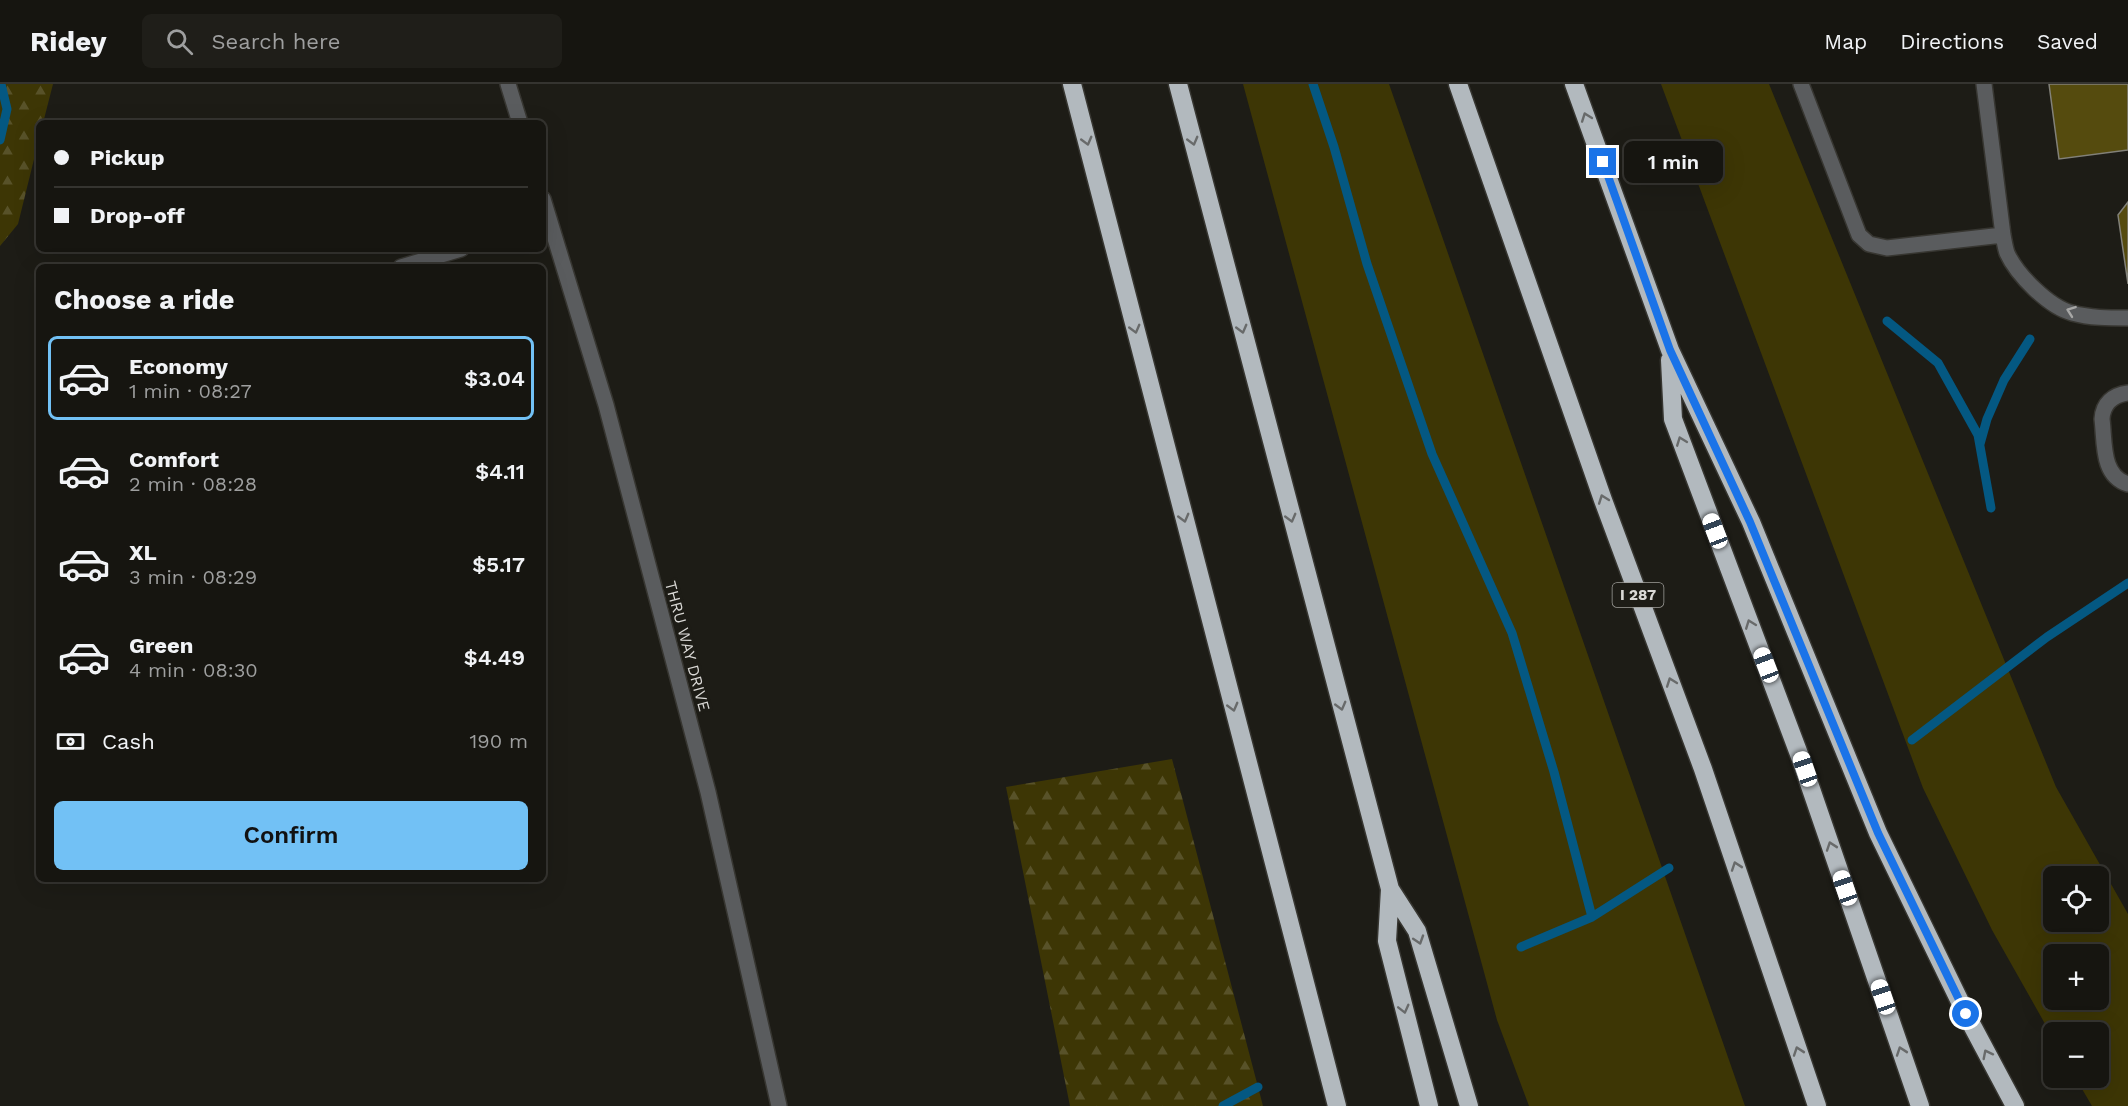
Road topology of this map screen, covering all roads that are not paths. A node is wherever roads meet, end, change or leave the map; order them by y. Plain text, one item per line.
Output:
1 (508, 84) edge
2 (1072, 84) edge
3 (1178, 84) edge
4 (1458, 84) edge
5 (1574, 84) edge
6 (1801, 84) edge
7 (1984, 84) edge
8 (519, 120) edge
9 (547, 223) edge
10 (2002, 235) junction
11 (451, 252) edge
12 (411, 264) edge
13 (2128, 318) edge
14 (1670, 350) junction
15 (2128, 393) edge
16 (2128, 484) edge
17 (1390, 889) junction
18 (779, 1106) edge
19 (1338, 1106) edge
20 (1429, 1106) edge
21 (1469, 1106) edge
22 (1817, 1106) edge
23 (1920, 1106) edge
24 (2015, 1106) edge

1 - 8 street
2 -> 19 highway
3 -> 17 highway
22 -> 4 highway, I 287
14 -> 5 highway
6 - 10 street
7 - 10 street
9 - 18 street, THRU WAY DRIVE
13 -> 10 street
11 - 12 street
23 -> 14 highway
24 -> 14 highway
15 - 16 street
17 -> 20 highway
17 -> 21 highway

